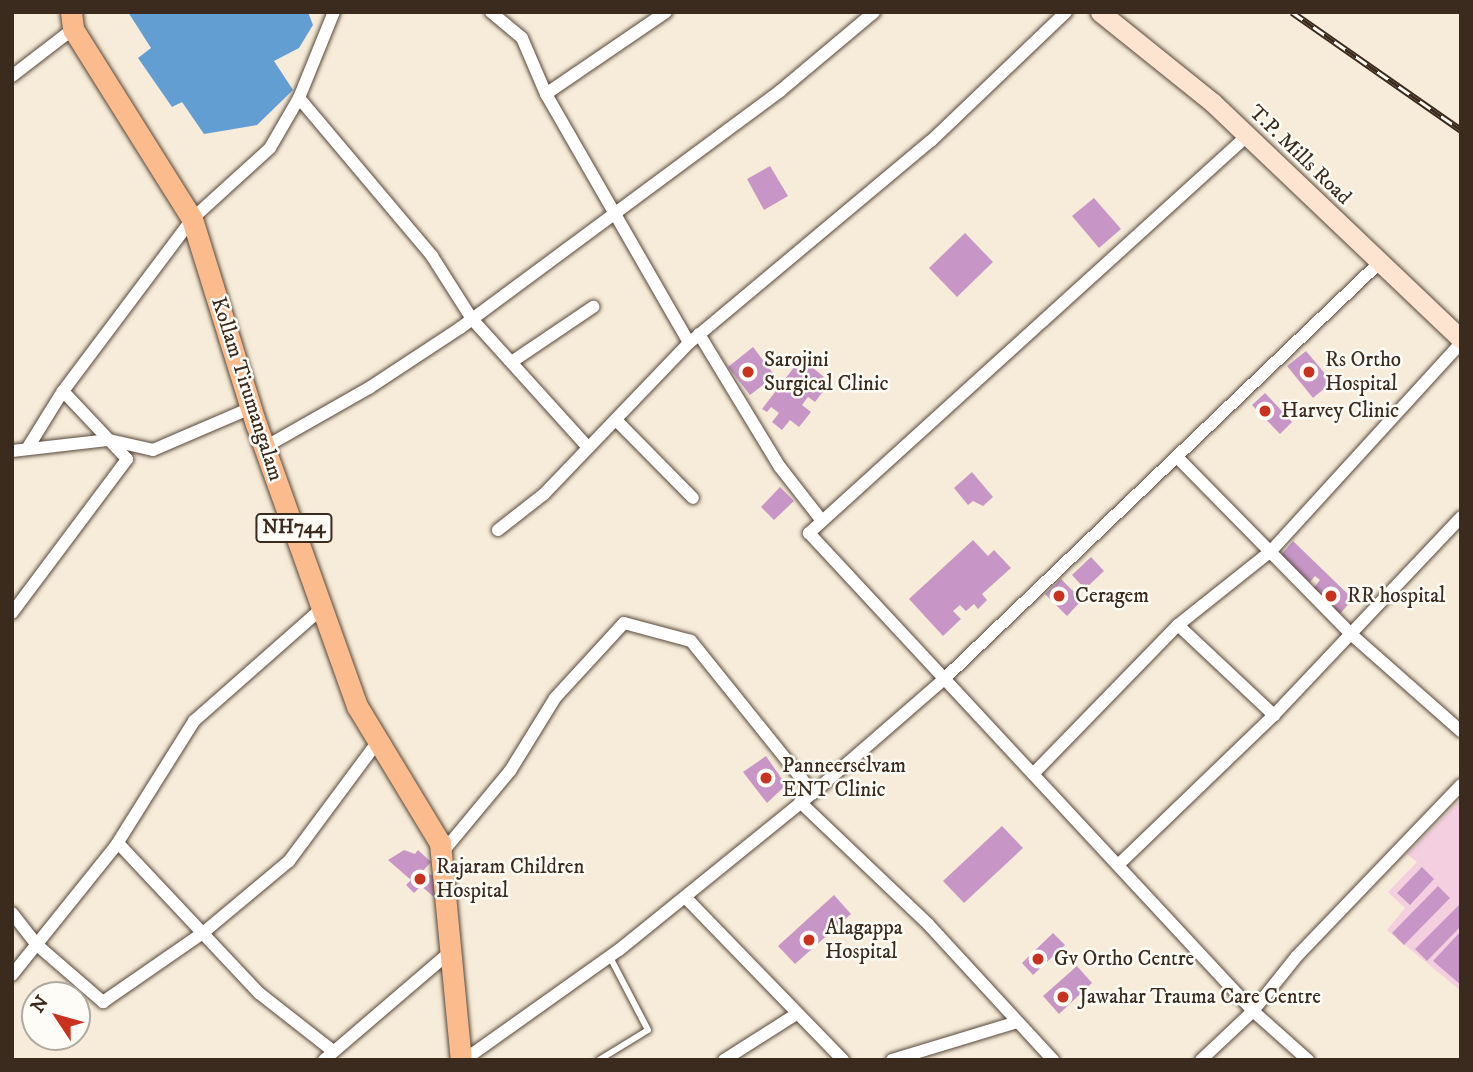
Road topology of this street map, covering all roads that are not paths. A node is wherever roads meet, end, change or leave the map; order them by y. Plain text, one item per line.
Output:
1 (334, 12) edge
2 (666, 12) edge
3 (874, 12) edge
4 (1066, 12) edge
5 (1100, 12) edge
6 (495, 13) edge
7 (72, 21) edge
8 (12, 76) edge
9 (546, 94) junction
10 (299, 98) junction
11 (1248, 135) junction
12 (612, 213) junction
13 (192, 219) junction
14 (1379, 263) junction
15 (593, 307) dead end
16 (472, 319) junction
17 (699, 334) junction
18 (1461, 341) edge
19 (689, 343) junction
20 (513, 361) junction
21 (63, 391) junction
22 (251, 408) junction
23 (617, 421) junction
24 (109, 440) junction
25 (586, 445) junction
26 (265, 447) junction
27 (27, 449) junction
28 (12, 451) edge
29 (1177, 457) junction
30 (693, 498) dead end
31 (1461, 517) edge
32 (822, 521) junction
33 (498, 530) dead end
34 (1271, 551) junction
35 (322, 608) junction
36 (12, 613) edge
37 (1178, 625) junction
38 (1352, 635) junction
39 (944, 679) junction
40 (1274, 715) junction
41 (1461, 731) edge
42 (379, 740) junction
43 (1033, 774) junction
44 (1461, 785) edge
45 (813, 793) junction
46 (800, 803) junction
47 (115, 847) junction
48 (441, 854) junction
49 (1118, 865) junction
50 (687, 898) junction
51 (12, 914) edge
52 (204, 932) junction
53 (36, 944) junction
54 (451, 951) junction
55 (610, 957) junction
56 (12, 975) edge
57 (1253, 1011) junction
58 (795, 1015) junction
59 (1017, 1022) junction
60 (329, 1055) edge
61 (463, 1060) edge
62 (599, 1060) edge
63 (724, 1060) edge
64 (843, 1060) edge
65 (892, 1060) edge
66 (1053, 1060) edge
67 (1201, 1060) edge
68 (1308, 1060) edge

1 - 10 street
2 - 9 street
3 - 12 street
4 - 17 street
5 - 11 main road, T.P. Mills Road
6 - 9 street
7 - 8 street
7 - 13 highway, Kollam Tirumangalam / NH744
9 - 12 street
10 - 13 street
10 - 16 street
11 - 14 main road, T.P. Mills Road
11 - 32 street
12 - 16 street
12 - 19 street
13 - 21 street
13 - 22 highway, Kollam Tirumangalam / NH744
14 - 18 main road, T.P. Mills Road
14 - 29 street
15 - 20 street
16 - 20 street
16 - 26 street
17 - 19 street
17 - 32 street
18 - 34 street
19 - 23 street
20 - 25 street
21 - 24 street
21 - 27 street
22 - 24 street
22 - 26 highway, Kollam Tirumangalam / NH744
23 - 25 street
23 - 30 street
24 - 27 street
24 - 36 street
25 - 33 street
26 - 35 highway, Kollam Tirumangalam / NH744
27 - 28 street
29 - 34 street
29 - 39 street
31 - 38 street
32 - 39 street
34 - 37 street
34 - 38 street
35 - 42 highway, Kollam Tirumangalam / NH744
35 - 47 street
37 - 40 street
37 - 43 street
38 - 40 street
38 - 41 street
39 - 43 street
39 - 45 street
40 - 49 street
42 - 48 highway, Kollam Tirumangalam / NH744
42 - 52 street
43 - 49 street
44 - 57 street
45 - 46 street
45 - 48 street
46 - 50 street
46 - 59 street
47 - 52 street
47 - 53 street
48 - 54 highway, Kollam Tirumangalam / NH744
49 - 57 street
50 - 55 street
50 - 58 street
51 - 53 street
52 - 53 street
52 - 60 street
53 - 56 street
54 - 60 street
54 - 61 highway, Kollam Tirumangalam / NH744
55 - 61 street
55 - 62 lane
57 - 67 street
57 - 68 street
58 - 63 street
58 - 64 street
59 - 65 street
59 - 66 street

